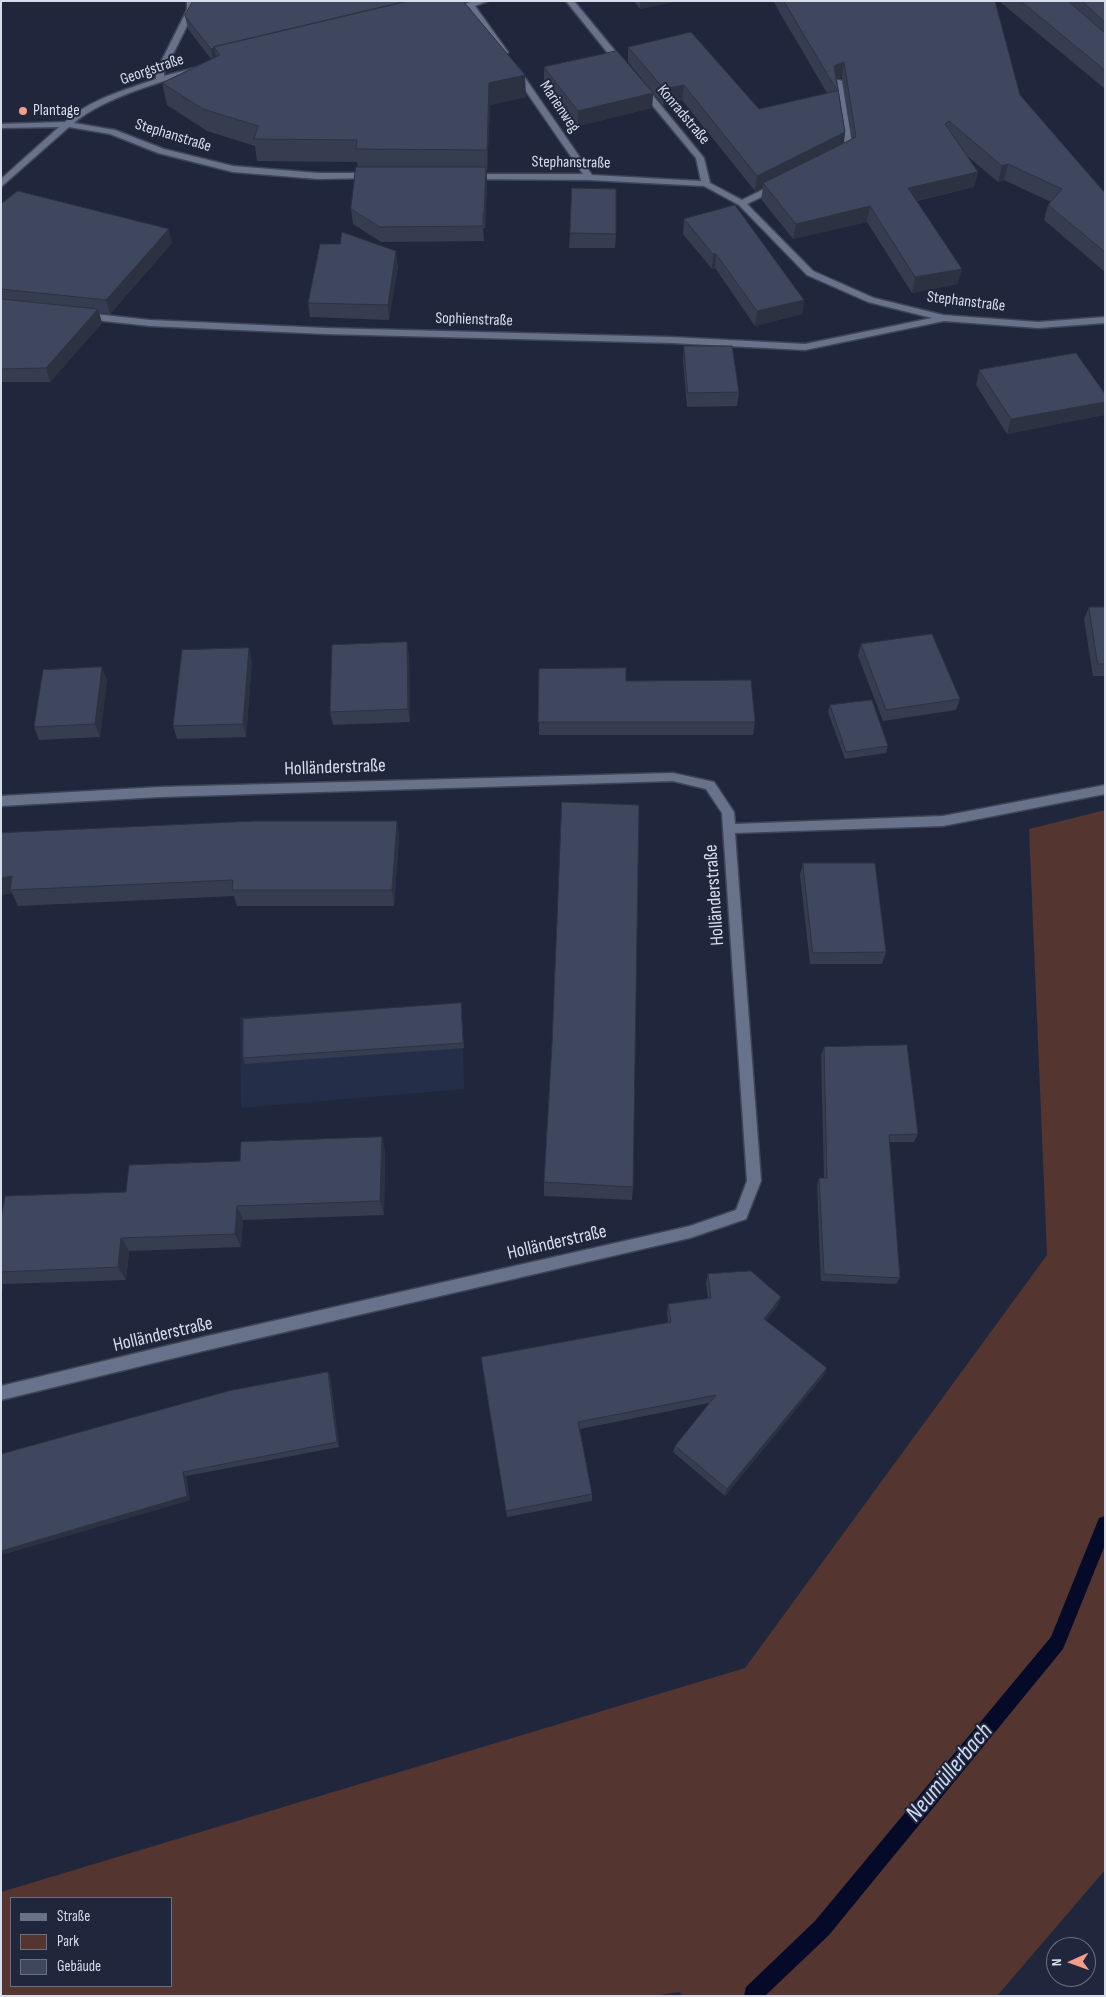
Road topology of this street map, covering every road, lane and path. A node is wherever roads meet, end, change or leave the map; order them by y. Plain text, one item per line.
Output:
1 (191, 1) edge
2 (484, 1) edge
3 (570, 1) edge
4 (471, 5) junction
5 (443, 12) edge
6 (215, 65) edge
7 (626, 68) edge
8 (160, 80) junction
9 (838, 81) edge
10 (638, 83) edge
11 (68, 124) junction
12 (1, 126) edge
13 (831, 159) edge
14 (376, 176) edge
15 (463, 177) edge
16 (589, 177) junction
17 (787, 181) edge
18 (1, 184) edge
19 (706, 184) junction
20 (742, 203) junction
21 (71, 314) edge
22 (943, 318) junction
23 (1105, 320) edge
24 (1105, 790) edge
25 (1, 801) edge
26 (730, 829) junction
27 (1, 1393) edge

1 - 8 street
2 - 4 street
3 - 7 street
4 - 5 street
4 - 16 street, Marienweg
6 - 8 street, Georgstraße
8 - 11 street, Georgstraße
9 - 13 street
10 - 19 street, Konradstraße
11 - 12 street, Stephanstraße
11 - 14 street, Stephanstraße
11 - 18 street, Georgstraße
15 - 16 street, Stephanstraße
16 - 19 street, Stephanstraße
17 - 20 street
19 - 20 street, Stephanstraße
20 - 22 street, Stephanstraße
21 - 22 street, Sophienstraße
22 - 23 street, Stephanstraße
24 - 26 street, Holländerstraße
25 - 26 street, Holländerstraße
26 - 27 street, Holländerstraße

